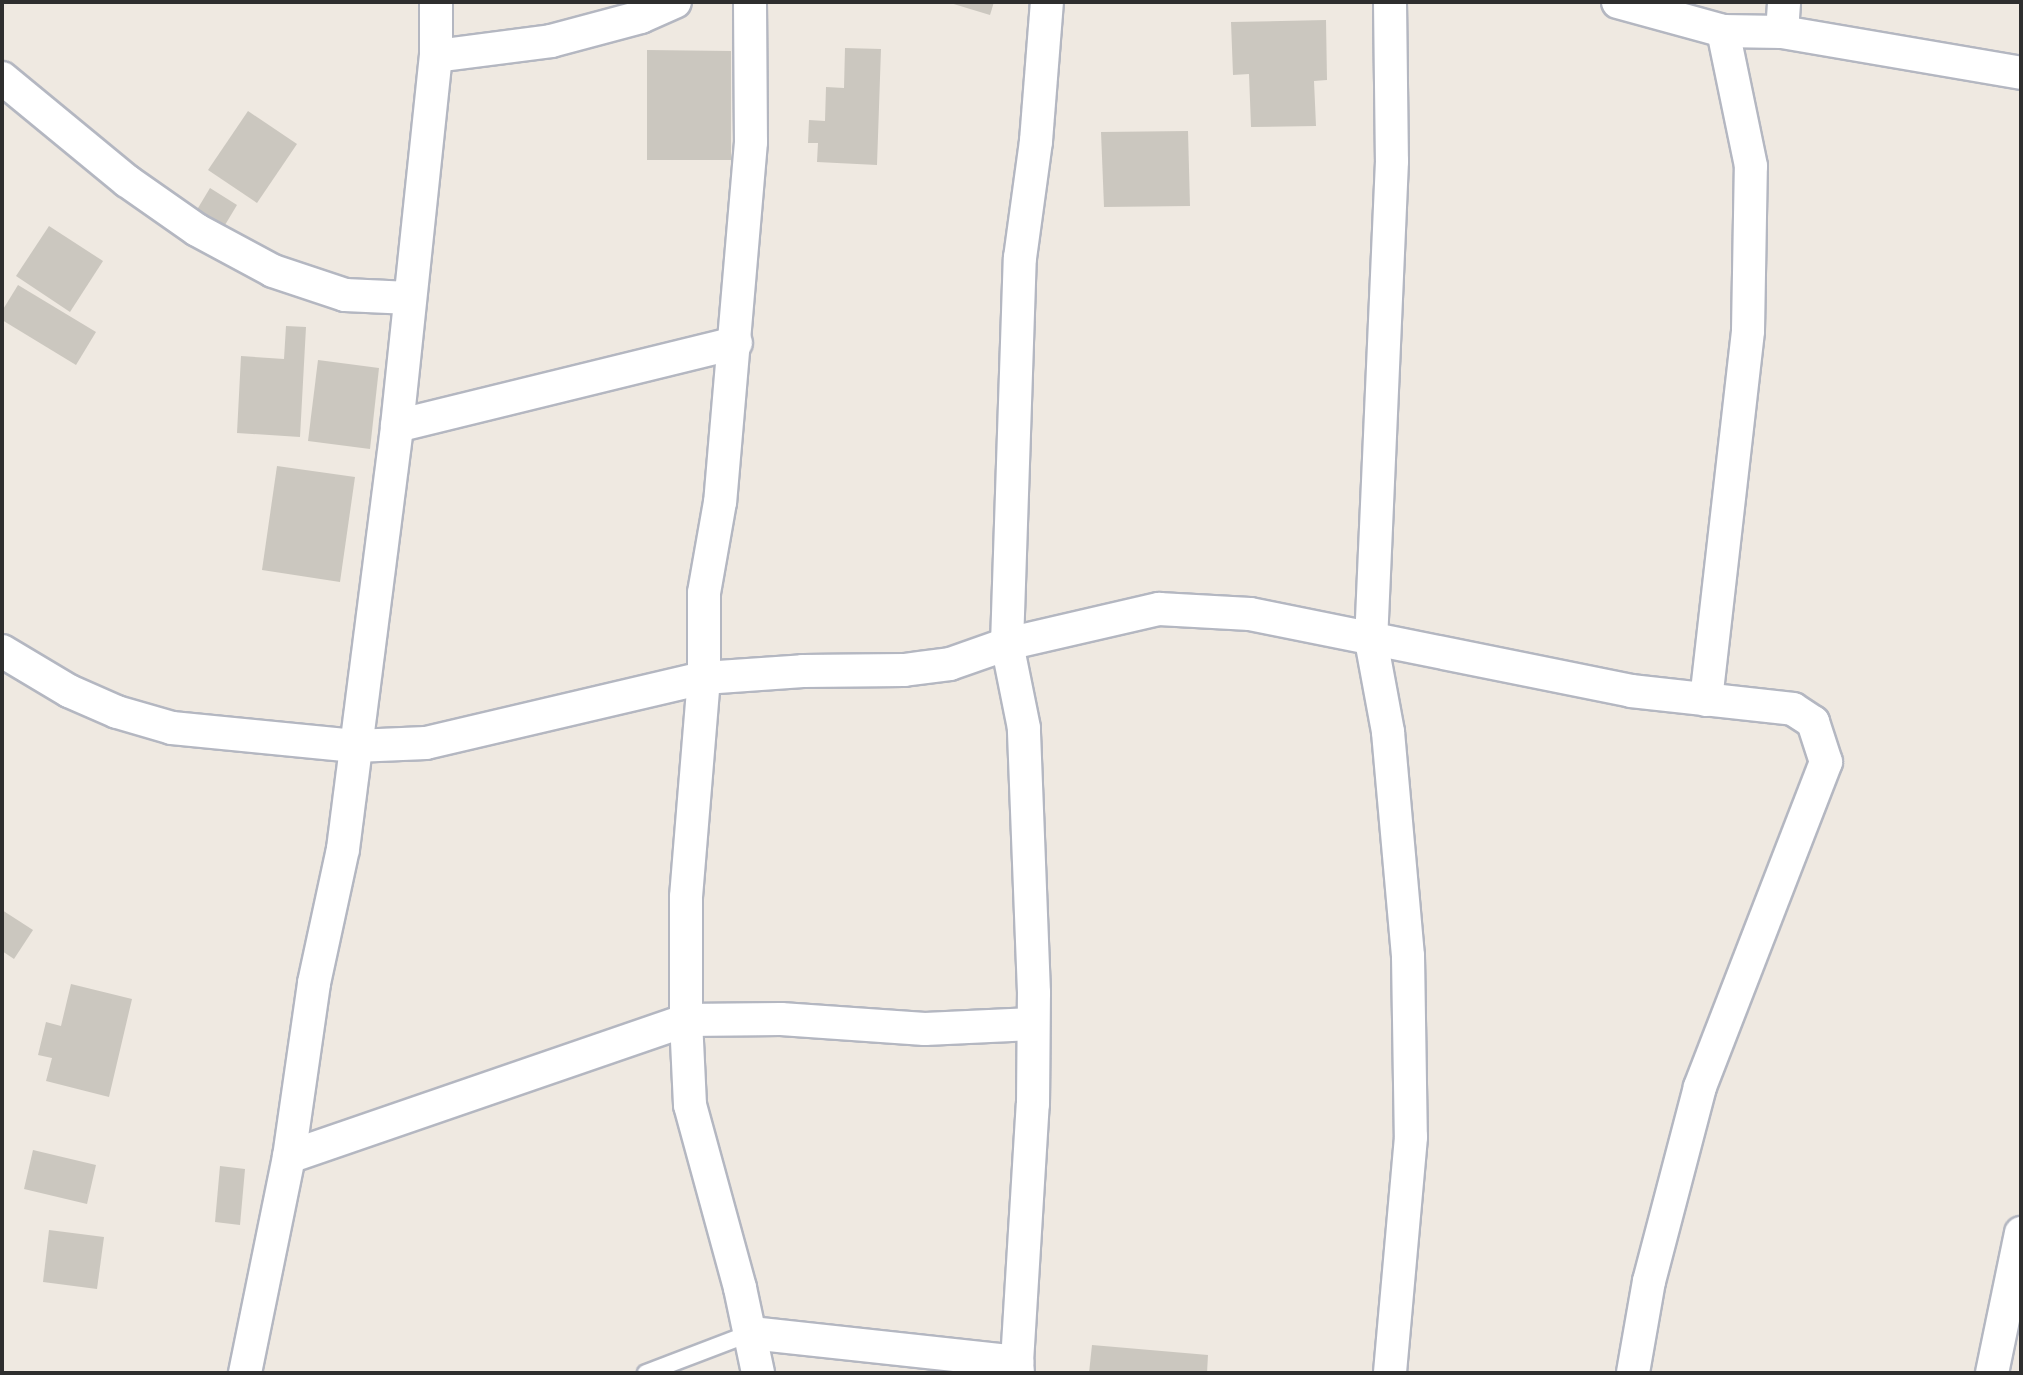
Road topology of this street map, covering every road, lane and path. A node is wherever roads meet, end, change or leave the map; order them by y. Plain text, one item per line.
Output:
1 (436, 2) edge
2 (675, 2) edge
3 (750, 2) edge
4 (1047, 2) edge
5 (1390, 2) edge
6 (1618, 2) edge
7 (1783, 17) edge
8 (1723, 31) junction
9 (436, 56) junction
10 (2021, 73) edge
11 (2, 78) edge
12 (410, 298) junction
13 (736, 343) junction
14 (397, 426) junction
15 (1371, 640) junction
16 (1007, 644) junction
17 (2, 651) edge
18 (704, 678) junction
19 (1706, 700) junction
20 (355, 746) junction
21 (686, 1020) junction
22 (1033, 1024) junction
23 (289, 1157) junction
24 (2021, 1233) edge
25 (751, 1333) junction
26 (1017, 1368) edge
27 (245, 1373) edge
28 (646, 1373) edge
29 (758, 1373) edge
30 (1390, 1373) edge
31 (1633, 1373) edge
32 (1992, 1373) edge

1 - 9 street
2 - 9 street
3 - 13 street
4 - 16 street
5 - 15 street
6 - 8 street
7 - 8 street
7 - 10 street
8 - 19 street
9 - 12 street
11 - 12 street
12 - 14 street
13 - 14 street
13 - 18 street
14 - 20 street
15 - 16 street
15 - 19 street
15 - 30 street
16 - 18 street
16 - 22 street
17 - 20 street
18 - 20 street
18 - 21 street
19 - 31 street
20 - 23 street
21 - 22 street
21 - 23 street
21 - 25 street
22 - 26 street
23 - 27 street
24 - 32 street
25 - 26 street
25 - 28 lane
25 - 29 street

